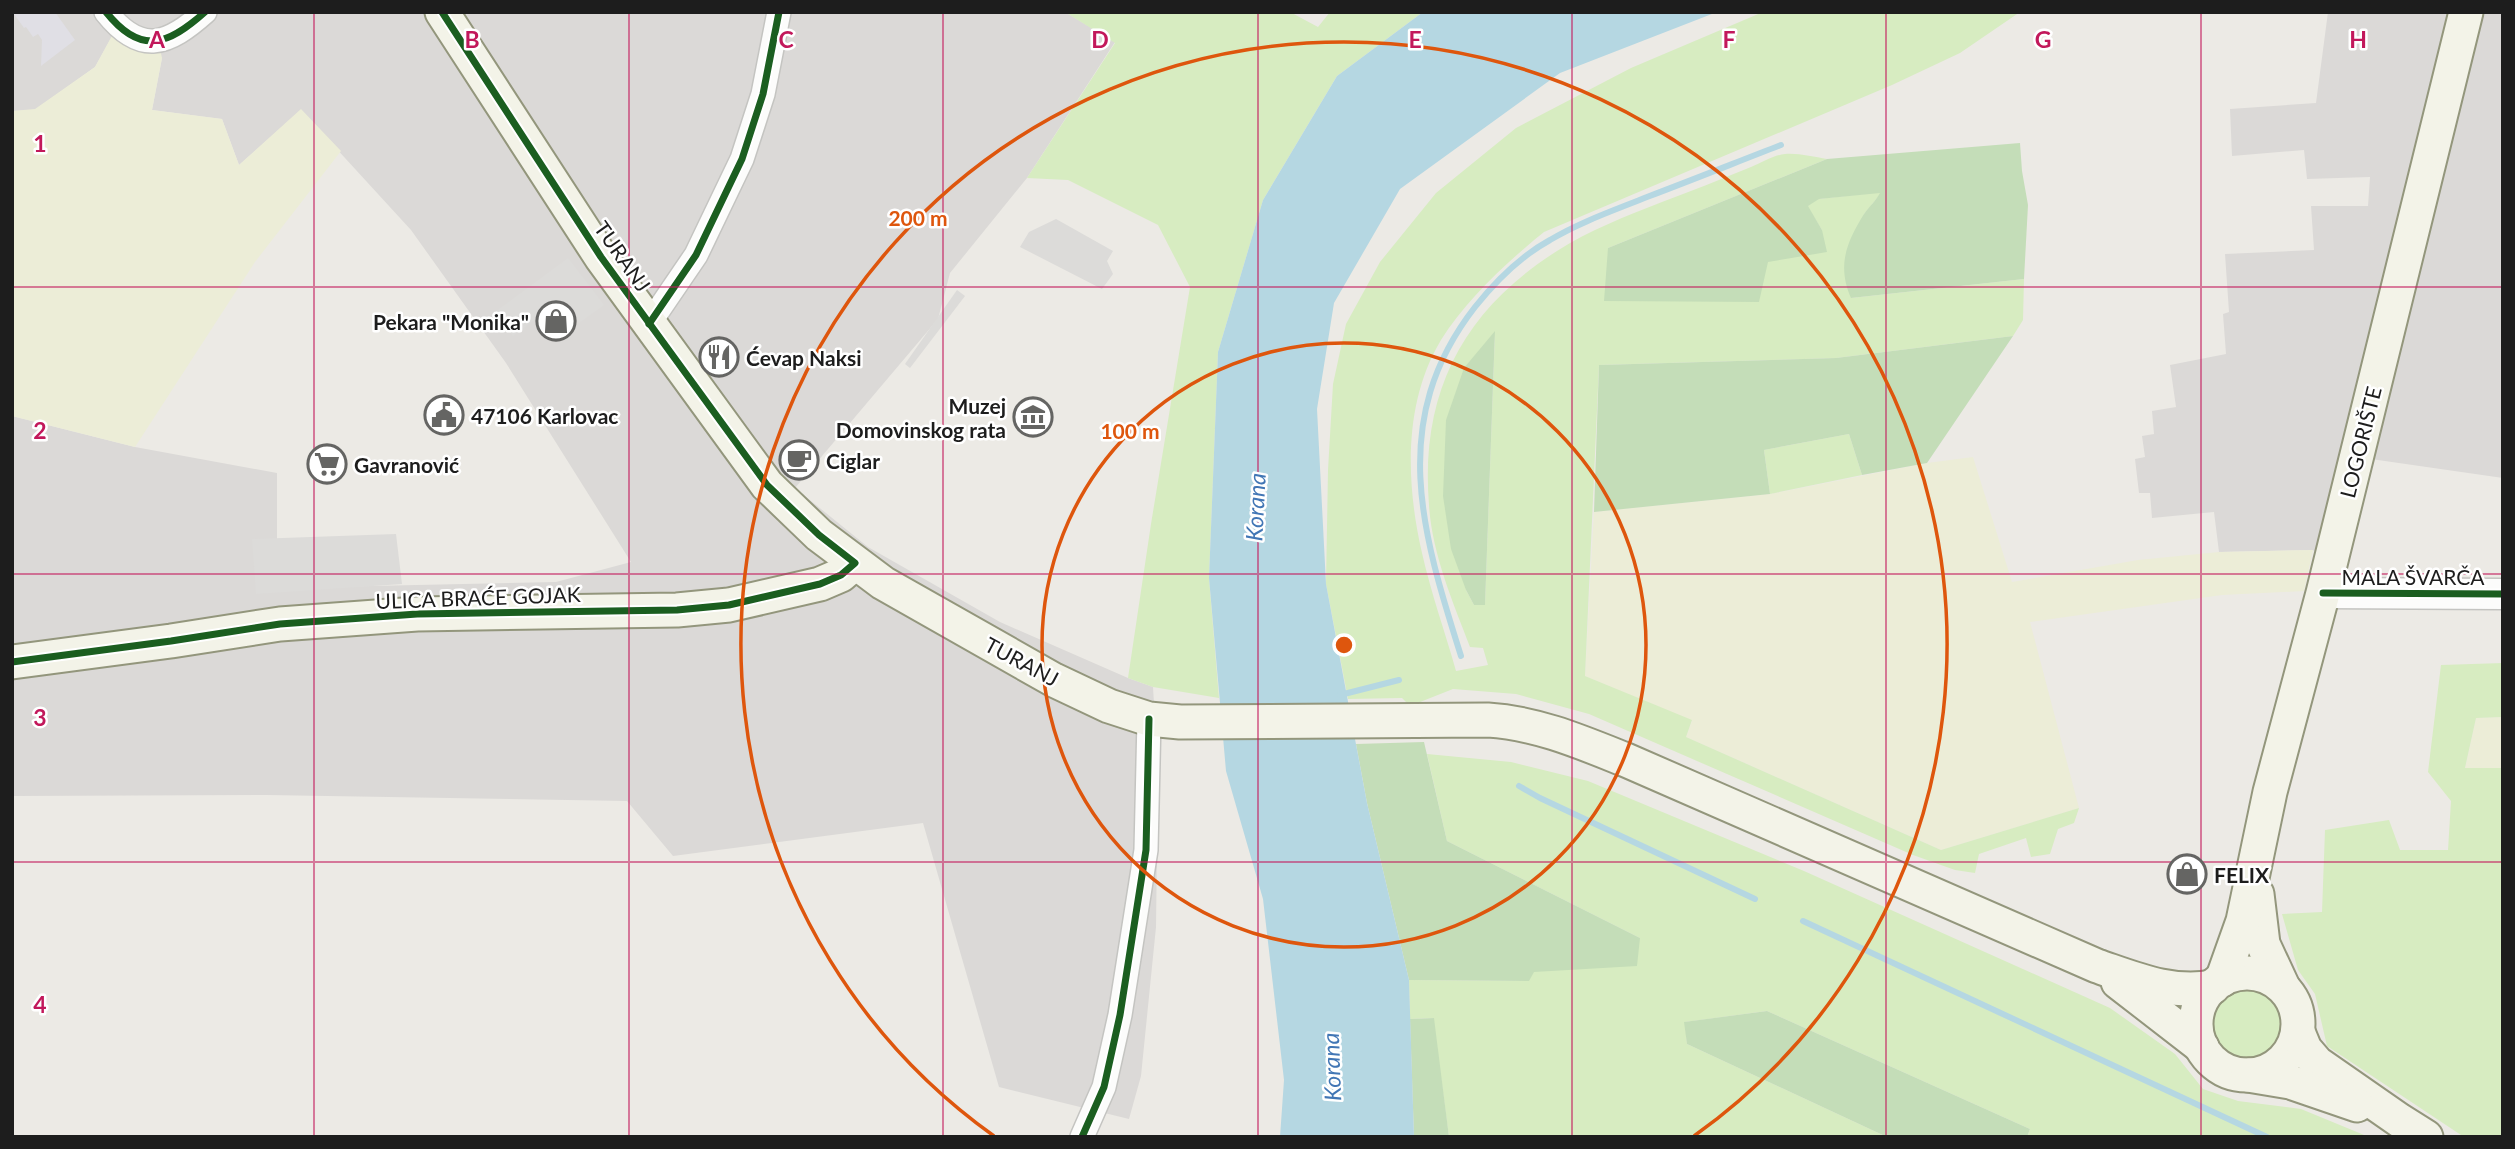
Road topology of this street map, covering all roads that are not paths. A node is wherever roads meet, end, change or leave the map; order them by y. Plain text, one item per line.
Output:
1 (106, 12) edge
2 (205, 12) edge
3 (442, 12) edge
4 (779, 12) edge
5 (2466, 12) edge
6 (649, 324) junction
7 (855, 562) junction
8 (2323, 593) junction
9 (2503, 594) edge
10 (12, 662) edge
11 (1165, 721) junction
12 (2255, 871) junction
13 (2097, 966) junction
14 (2217, 983) junction
15 (2283, 987) junction
16 (2298, 1032) junction
17 (2202, 1047) junction
18 (2247, 1075) junction
19 (2413, 1129) edge
20 (1082, 1137) edge

1 - 2 street
3 - 6 main road, TURANJ
4 - 6 street
5 - 8 main road, LOGORIŠTE
6 - 7 main road, TURANJ
7 - 10 main road, ULICA BRAĆE GOJAK
7 - 11 main road, TURANJ
8 - 9 street, MALA ŠVARČA
8 - 12 main road, LOGORIŠTE
11 - 13 main road, TURANJ
11 - 20 street
12 - 14 main road, LOGORIŠTE
12 - 15 main road, LOGORIŠTE
13 - 14 main road
13 - 17 main road
14 - 15 main road
14 - 17 main road
15 - 16 main road
16 - 18 main road
16 - 19 main road
17 - 18 main road
18 - 19 main road

